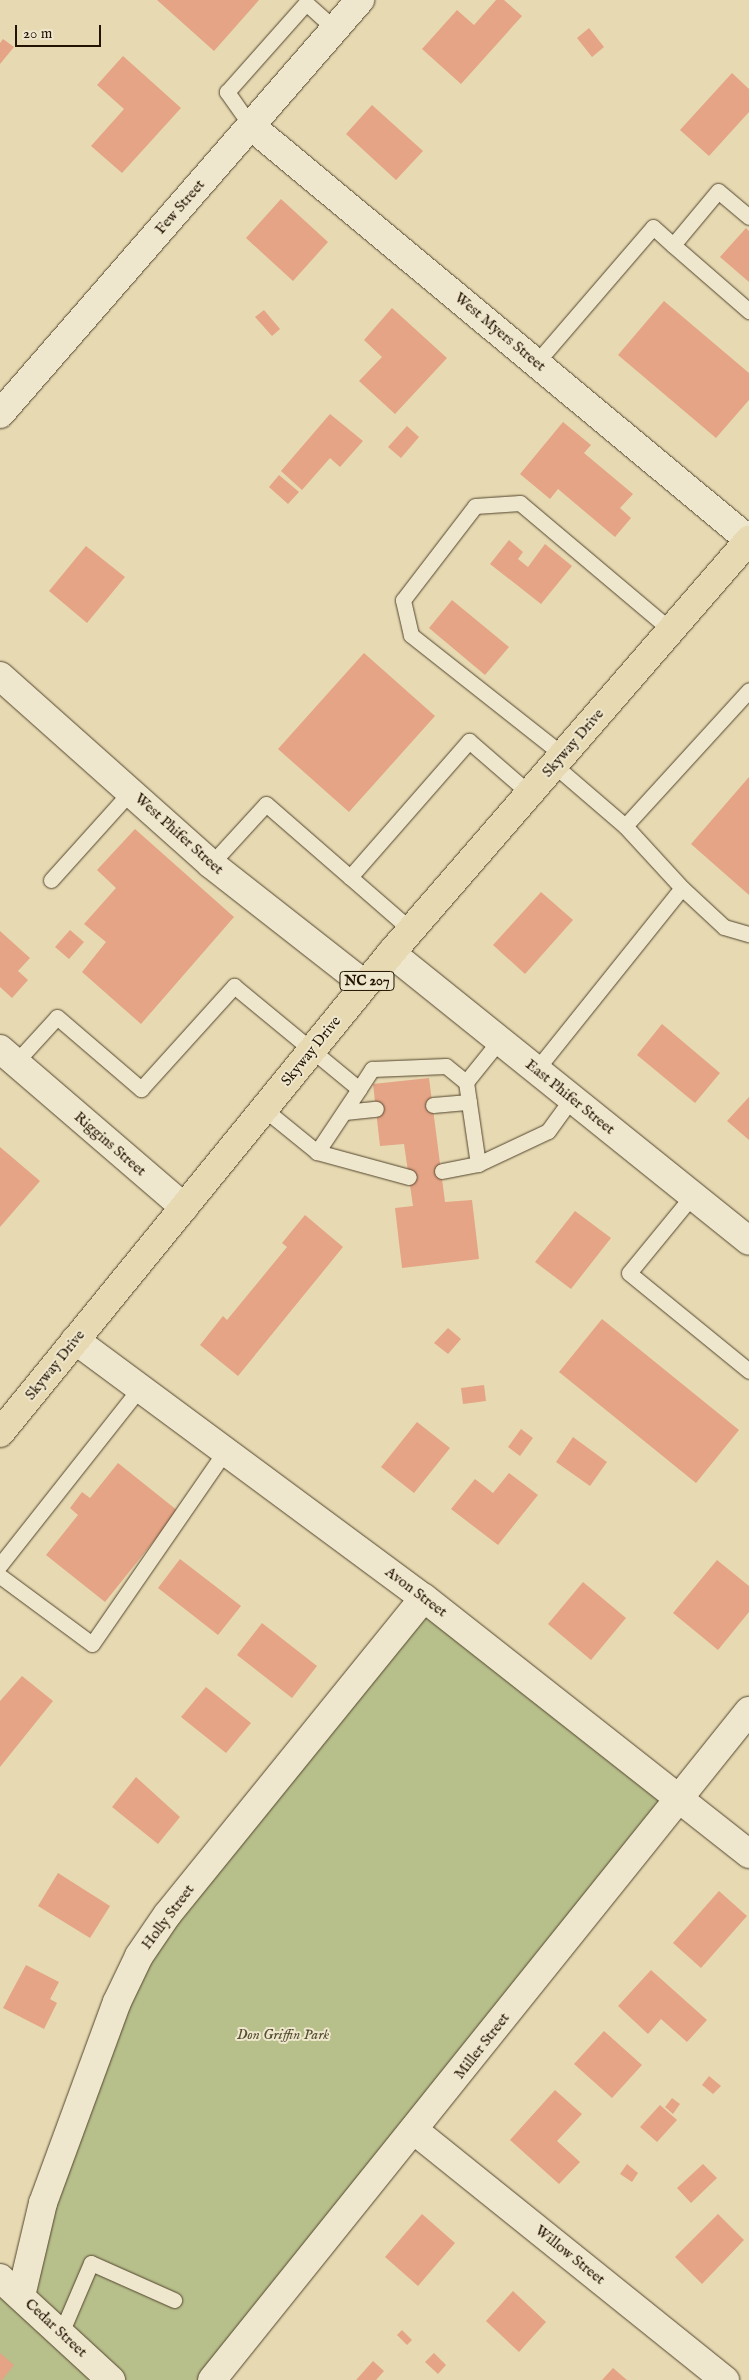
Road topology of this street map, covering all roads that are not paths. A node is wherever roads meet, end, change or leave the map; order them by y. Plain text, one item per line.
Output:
1 (360, 0) edge
2 (335, 29) junction
3 (252, 126) junction
4 (749, 217) edge
5 (673, 245) junction
6 (749, 311) edge
7 (536, 363) junction
8 (0, 414) edge
9 (749, 540) edge
10 (671, 630) junction
11 (0, 676) edge
12 (749, 690) edge
13 (558, 760) junction
14 (131, 791) junction
15 (529, 794) junction
16 (625, 826) junction
17 (211, 864) junction
18 (350, 878) junction
19 (51, 880) dead end
20 (682, 888) junction
21 (411, 930) junction
22 (749, 934) edge
23 (391, 953) junction
24 (364, 984) junction
25 (499, 1040) junction
26 (310, 1051) junction
27 (8, 1056) edge
28 (536, 1070) junction
29 (466, 1082) junction
30 (359, 1089) junction
31 (571, 1098) junction
32 (469, 1102) junction
33 (433, 1105) dead end
34 (264, 1109) junction
35 (376, 1110) dead end
36 (345, 1112) junction
37 (317, 1152) junction
38 (478, 1164) junction
39 (442, 1170) dead end
40 (408, 1177) dead end
41 (692, 1196) junction
42 (184, 1207) junction
43 (749, 1241) edge
44 (75, 1340) junction
45 (749, 1371) edge
46 (140, 1388) junction
47 (0, 1434) edge
48 (225, 1451) junction
49 (0, 1565) edge
50 (0, 1576) edge
51 (424, 1598) junction
52 (749, 1711) edge
53 (678, 1798) junction
54 (749, 1854) edge
55 (415, 2131) junction
56 (0, 2278) edge
57 (21, 2296) junction
58 (174, 2300) dead end
59 (61, 2333) junction
60 (112, 2380) edge
61 (212, 2380) edge
62 (725, 2380) edge

1 - 2 street, Few Street
2 - 3 street, Few Street
2 - 3 lane
3 - 7 street, West Myers Street
3 - 8 street, Few Street
4 - 5 lane
5 - 6 lane
5 - 7 lane
7 - 9 street, West Myers Street
9 - 10 main road, Skyway Drive / NC 207
10 - 13 main road, Skyway Drive / NC 207
10 - 13 lane
11 - 14 street, West Phifer Street
12 - 16 lane
13 - 15 main road, Skyway Drive / NC 207
13 - 16 lane
14 - 17 street, West Phifer Street
14 - 19 lane
15 - 18 lane
15 - 21 main road, Skyway Drive / NC 207
16 - 20 lane
17 - 18 lane
17 - 24 street, West Phifer Street
18 - 21 lane
20 - 22 lane
20 - 28 lane
21 - 23 main road, Skyway Drive / NC 207
23 - 24 main road, Skyway Drive / NC 207
23 - 25 street, East Phifer Street
24 - 26 main road, Skyway Drive / NC 207
25 - 28 street, East Phifer Street
25 - 29 lane
26 - 27 lane
26 - 30 lane
26 - 34 main road, Skyway Drive / NC 207
27 - 42 street, Riggins Street
28 - 31 street, East Phifer Street
29 - 30 lane
29 - 32 lane
30 - 36 lane
31 - 38 lane
31 - 41 street, East Phifer Street
32 - 33 lane
32 - 38 lane
34 - 37 lane
34 - 42 main road, Skyway Drive / NC 207
35 - 36 lane
36 - 37 lane
37 - 40 lane
38 - 39 lane
41 - 43 street, East Phifer Street
41 - 45 lane
42 - 44 main road, Skyway Drive / NC 207
44 - 46 street, Avon Street
44 - 47 main road, Skyway Drive / NC 207
46 - 48 street, Avon Street
46 - 49 lane
48 - 50 lane
48 - 51 street, Avon Street
51 - 53 street, Avon Street
51 - 57 street, Holly Street
52 - 53 street, Miller Street
53 - 54 street, Avon Street
53 - 55 street, Miller Street
55 - 61 street, Miller Street
55 - 62 street, Willow Street
56 - 57 street, Cedar Street
57 - 59 street, Cedar Street
58 - 59 lane
59 - 60 street, Cedar Street

